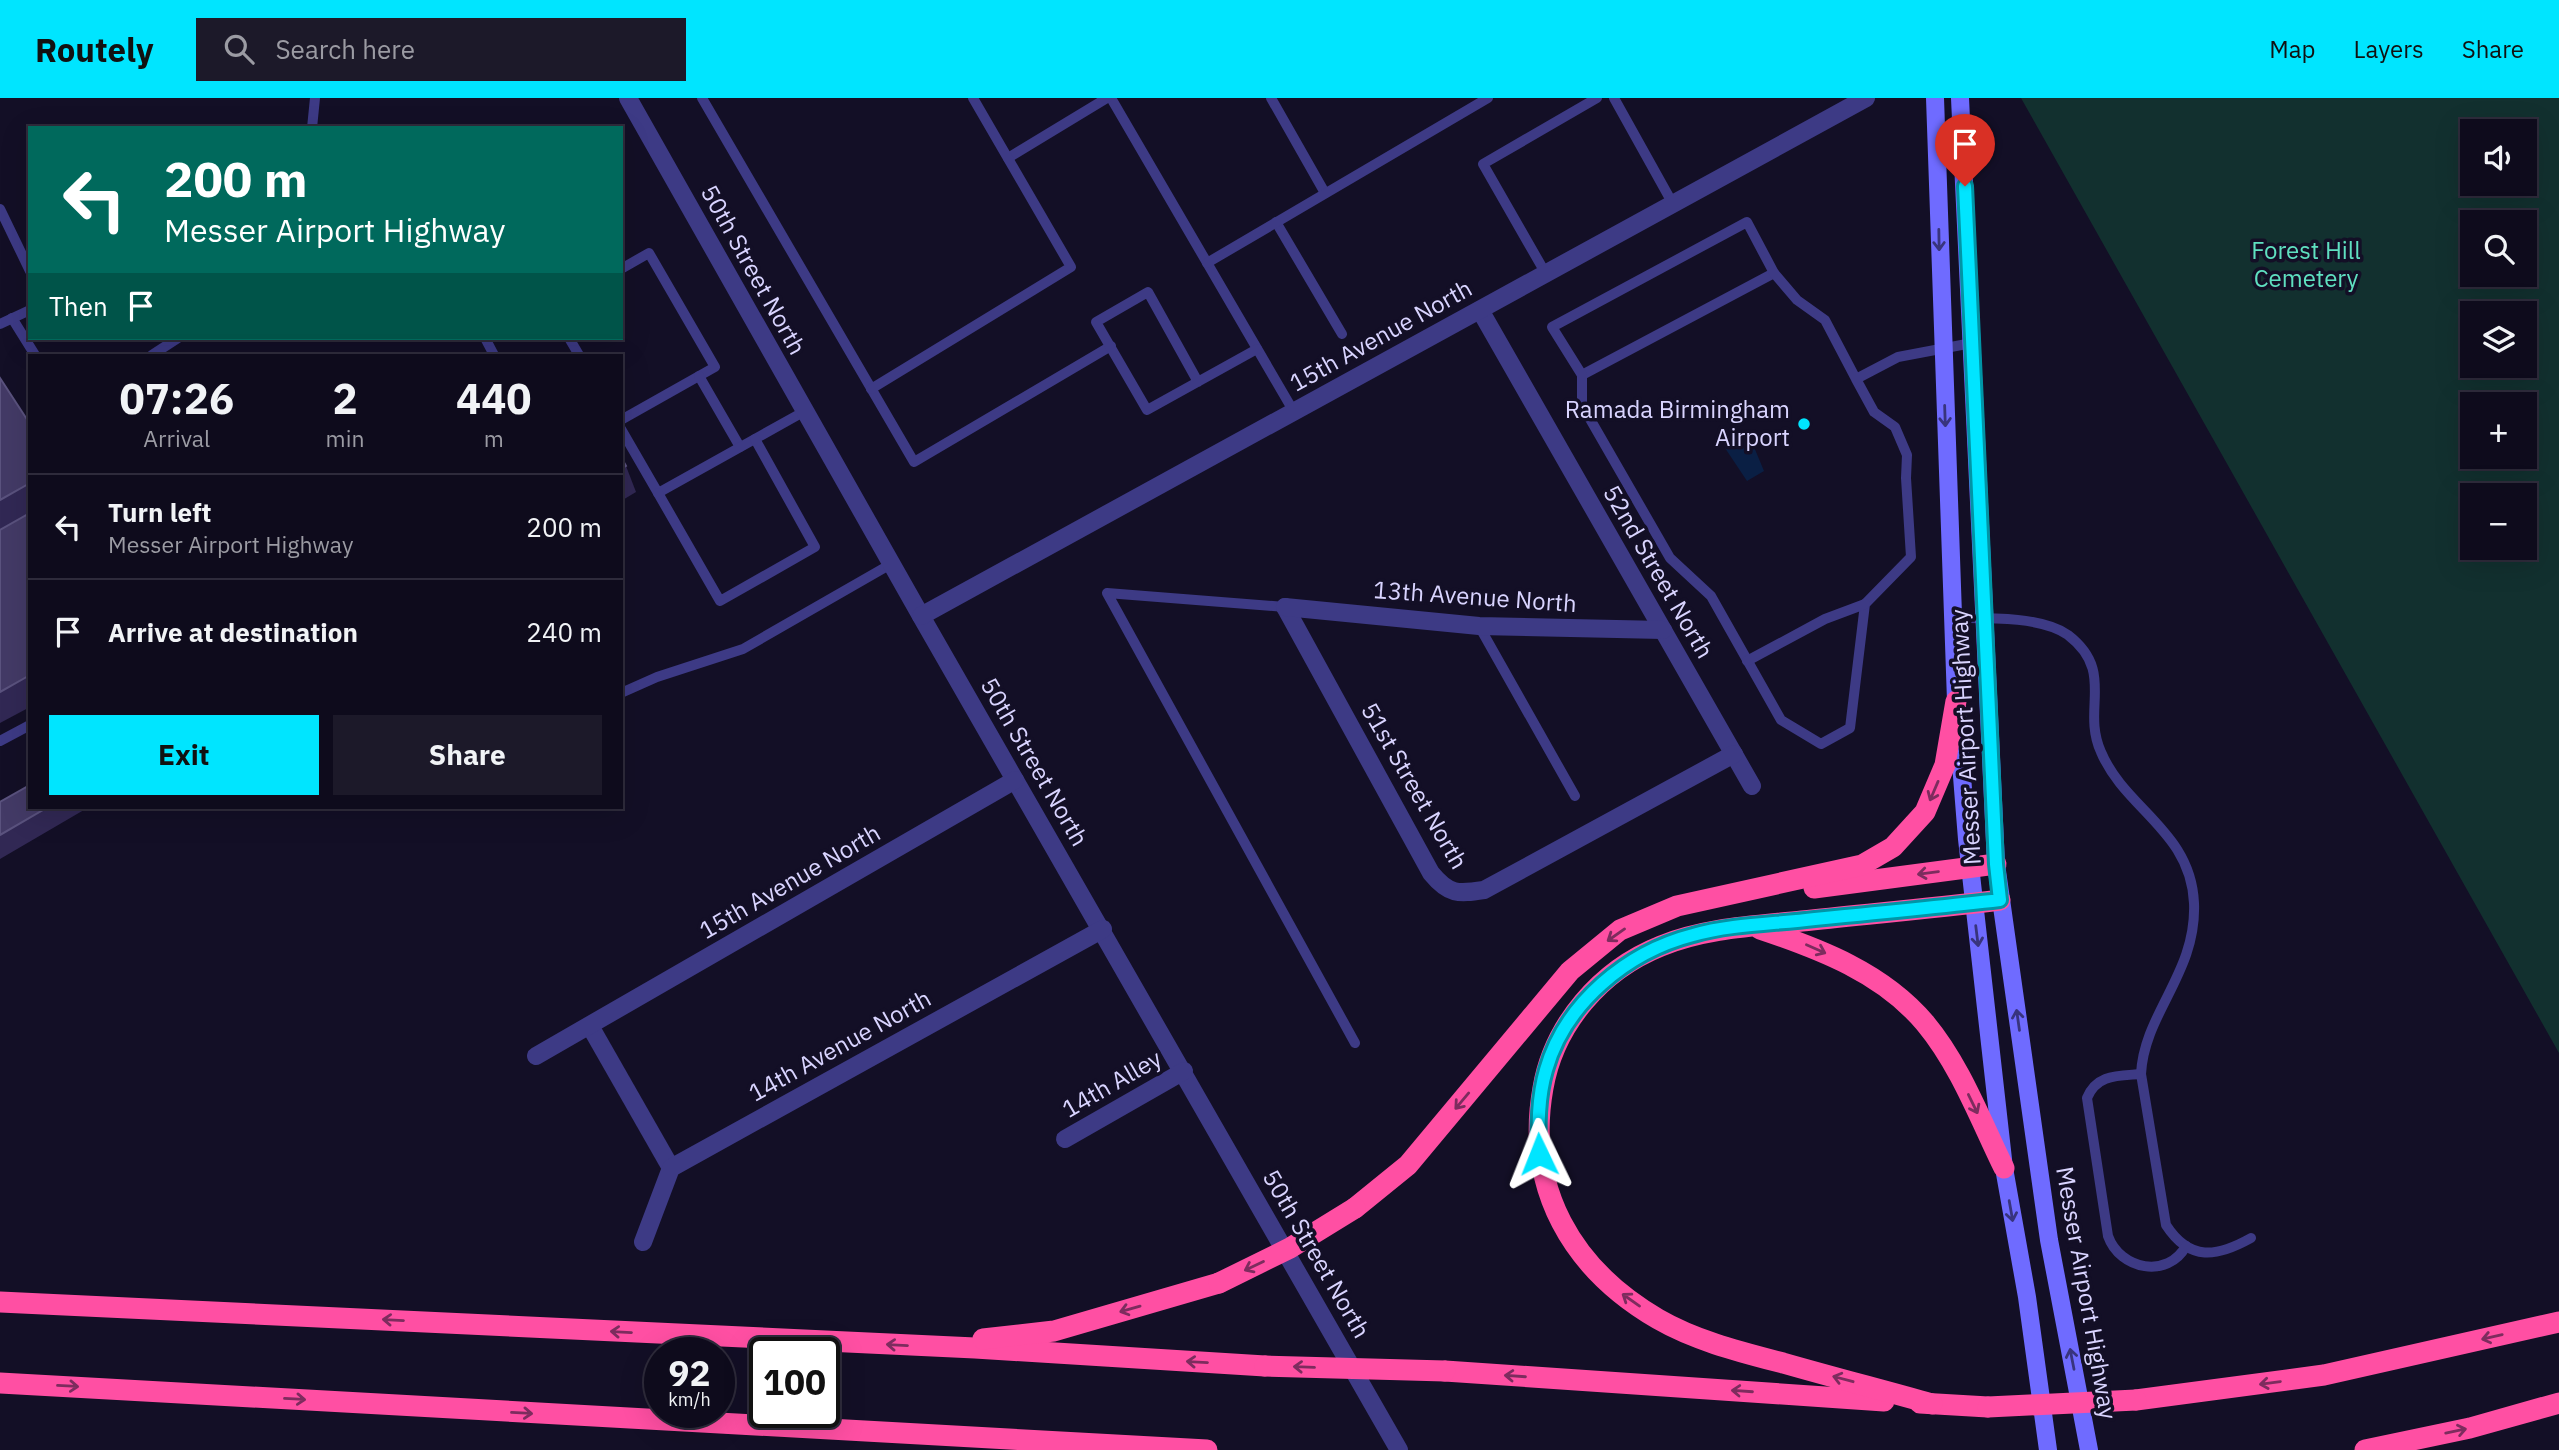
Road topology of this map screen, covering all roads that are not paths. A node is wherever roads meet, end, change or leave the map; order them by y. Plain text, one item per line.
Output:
1 (315, 98) edge
2 (628, 98) edge
3 (702, 98) edge
4 (973, 98) edge
5 (1109, 98) edge
6 (1271, 98) edge
7 (1488, 98) edge
8 (1597, 98) edge
9 (1614, 98) edge
10 (1866, 98) edge
11 (1935, 98) edge
12 (1960, 98) edge
13 (312, 126) edge
14 (1008, 158) junction
15 (1325, 193) junction
16 (1673, 204) junction
17 (0, 209) edge
18 (1276, 222) junction
19 (1207, 263) junction
20 (28, 267) edge
21 (623, 268) edge
22 (1774, 273) junction
23 (1545, 274) junction
24 (1480, 310) junction
25 (28, 311) edge
26 (12, 318) junction
27 (0, 324) edge
28 (1342, 334) dead end
29 (175, 340) edge
30 (1972, 342) junction
31 (1111, 346) junction
32 (1943, 348) junction
33 (1257, 349) junction
34 (34, 354) edge
35 (154, 354) edge
36 (1582, 375) junction
37 (699, 376) junction
38 (1856, 379) junction
39 (1198, 382) junction
40 (872, 389) junction
41 (805, 411) junction
42 (1294, 412) junction
43 (623, 419) edge
44 (623, 432) edge
45 (755, 439) junction
46 (740, 447) junction
47 (658, 493) junction
48 (891, 565) junction
49 (1866, 604) junction
50 (1285, 607) junction
51 (921, 616) junction
52 (1953, 618) junction
53 (1984, 618) junction
54 (1479, 626) junction
55 (1663, 630) junction
56 (1747, 661) junction
57 (623, 692) edge
58 (1956, 701) junction
59 (28, 725) edge
60 (0, 741) edge
61 (1734, 754) junction
62 (1015, 780) junction
63 (1752, 786) dead end
64 (1575, 796) dead end
65 (1996, 864) junction
66 (1970, 867) junction
67 (2000, 900) junction
68 (1973, 903) junction
69 (1677, 906) junction
70 (1752, 926) junction
71 (1103, 929) junction
72 (590, 1026) junction
73 (1355, 1043) dead end
74 (536, 1056) dead end
75 (1184, 1071) junction
76 (2141, 1074) junction
77 (1065, 1139) dead end
78 (671, 1168) junction
79 (2004, 1168) junction
80 (2250, 1238) dead end
81 (643, 1242) dead end
82 (2186, 1246) junction
83 (0, 1302) edge
84 (2559, 1322) edge
85 (925, 1346) junction
86 (0, 1383) edge
87 (2559, 1403) edge
88 (1932, 1404) junction
89 (872, 1430) junction
90 (993, 1450) edge
91 (1207, 1450) edge
92 (1399, 1450) edge
93 (2048, 1450) edge
94 (2089, 1450) edge
95 (2365, 1450) edge

1 - 13 lane
2 - 41 street, 50th Street North
3 - 40 lane
4 - 14 lane
5 - 14 lane
5 - 19 lane
6 - 15 lane
7 - 15 lane
8 - 23 lane
9 - 16 lane
10 - 16 street, 15th Avenue North
11 -> 32 main road, Messer Airport Highway
12 - 30 main road, Messer Airport Highway
14 - 40 lane
15 - 18 lane
16 - 23 street, 15th Avenue North
17 - 20 lane
18 - 19 lane
18 - 28 lane
19 - 33 lane
21 - 37 lane
22 - 36 lane
22 - 36 lane
22 - 38 lane
23 - 24 street, 15th Avenue North
24 - 42 street, 15th Avenue North
24 - 55 street, 52nd Street North
25 - 26 lane
26 - 27 lane
26 - 34 lane
29 - 35 lane
30 - 32 lane
30 - 53 main road, Messer Airport Highway
31 - 39 lane
31 - 39 lane
31 - 40 lane
32 - 38 lane
32 -> 52 main road, Messer Airport Highway
33 - 39 lane
33 - 42 lane
36 - 56 lane
37 - 43 lane
37 - 46 lane
38 - 49 lane
41 - 45 lane
41 - 48 street, 50th Street North
42 - 51 street, 15th Avenue North
44 - 47 lane
45 - 46 lane
45 - 47 lane
46 - 47 lane
48 - 51 street, 50th Street North
48 - 57 lane
49 - 56 lane
49 - 56 lane
50 - 54 street, 13th Avenue North
50 - 61 street, 51st Street North
50 - 73 lane
51 - 62 street, 50th Street North
52 - 53 lane
52 - 58 main road, Messer Airport Highway
53 - 65 main road, Messer Airport Highway
53 - 76 lane
54 - 55 street, 13th Avenue North
54 - 64 lane
55 - 61 street, 52nd Street North
58 - 66 main road, Messer Airport Highway
58 -> 69 highway
59 - 60 lane
61 - 63 street, 52nd Street North
62 - 71 street, 50th Street North
62 - 72 street, 15th Avenue North
65 - 66 highway
65 - 67 main road, Messer Airport Highway
66 - 68 main road, Messer Airport Highway
66 -> 69 highway
67 - 68 highway
94 -> 67 main road, Messer Airport Highway
68 - 70 highway
68 -> 79 main road, Messer Airport Highway
69 -> 85 highway, bridge
70 -> 79 highway
88 -> 70 highway
71 - 75 street, 50th Street North
71 - 78 street, 14th Avenue North
72 - 74 street, 15th Avenue North
72 - 78 street
75 - 77 street, 14th Alley
75 - 92 street, 50th Street North
76 - 82 lane
76 - 82 lane
78 - 81 street
79 -> 93 main road, Messer Airport Highway
80 - 82 lane
85 -> 83 highway
84 -> 88 highway, bridge
88 -> 85 highway, bridge
86 -> 89 highway
95 -> 87 highway
89 - 90 highway
89 - 91 highway

